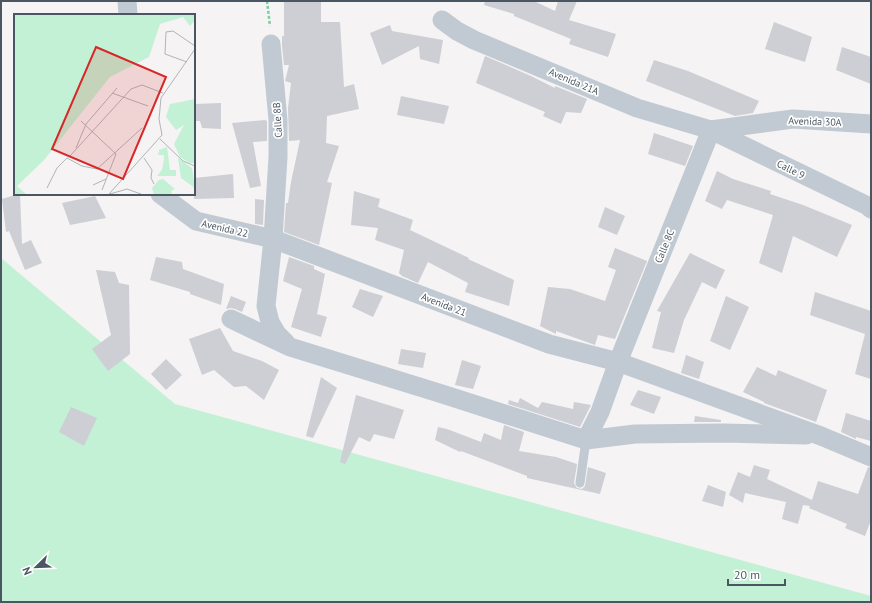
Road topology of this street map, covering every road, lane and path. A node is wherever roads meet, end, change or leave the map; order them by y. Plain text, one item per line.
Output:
1 (127, 1) edge
2 (267, 1) edge
3 (128, 14) edge
4 (442, 20) dead end
5 (271, 44) joint
6 (871, 124) edge
7 (711, 130) junction
8 (161, 195) edge
9 (871, 209) edge
10 (273, 239) junction
11 (231, 319) dead end
12 (290, 347) junction
13 (618, 362) junction
14 (822, 436) junction
15 (586, 440) junction
16 (871, 457) edge
17 (580, 483) dead end

1 - 3 street
2 - 5 path
4 - 7 street, Avenida 21A
5 - 10 street, Calle 8B
6 - 7 street, Avenida 30A
7 - 9 street, Calle 9
7 - 13 street, Calle 8C
8 - 10 street, Avenida 22
10 - 12 street, Calle 8B
10 - 13 street, Avenida 21
11 - 12 street
12 - 15 street
13 - 14 street, Avenida 21
13 - 15 street, Calle 8C
14 - 15 street
14 - 16 street, Avenida 21
15 - 17 lane

